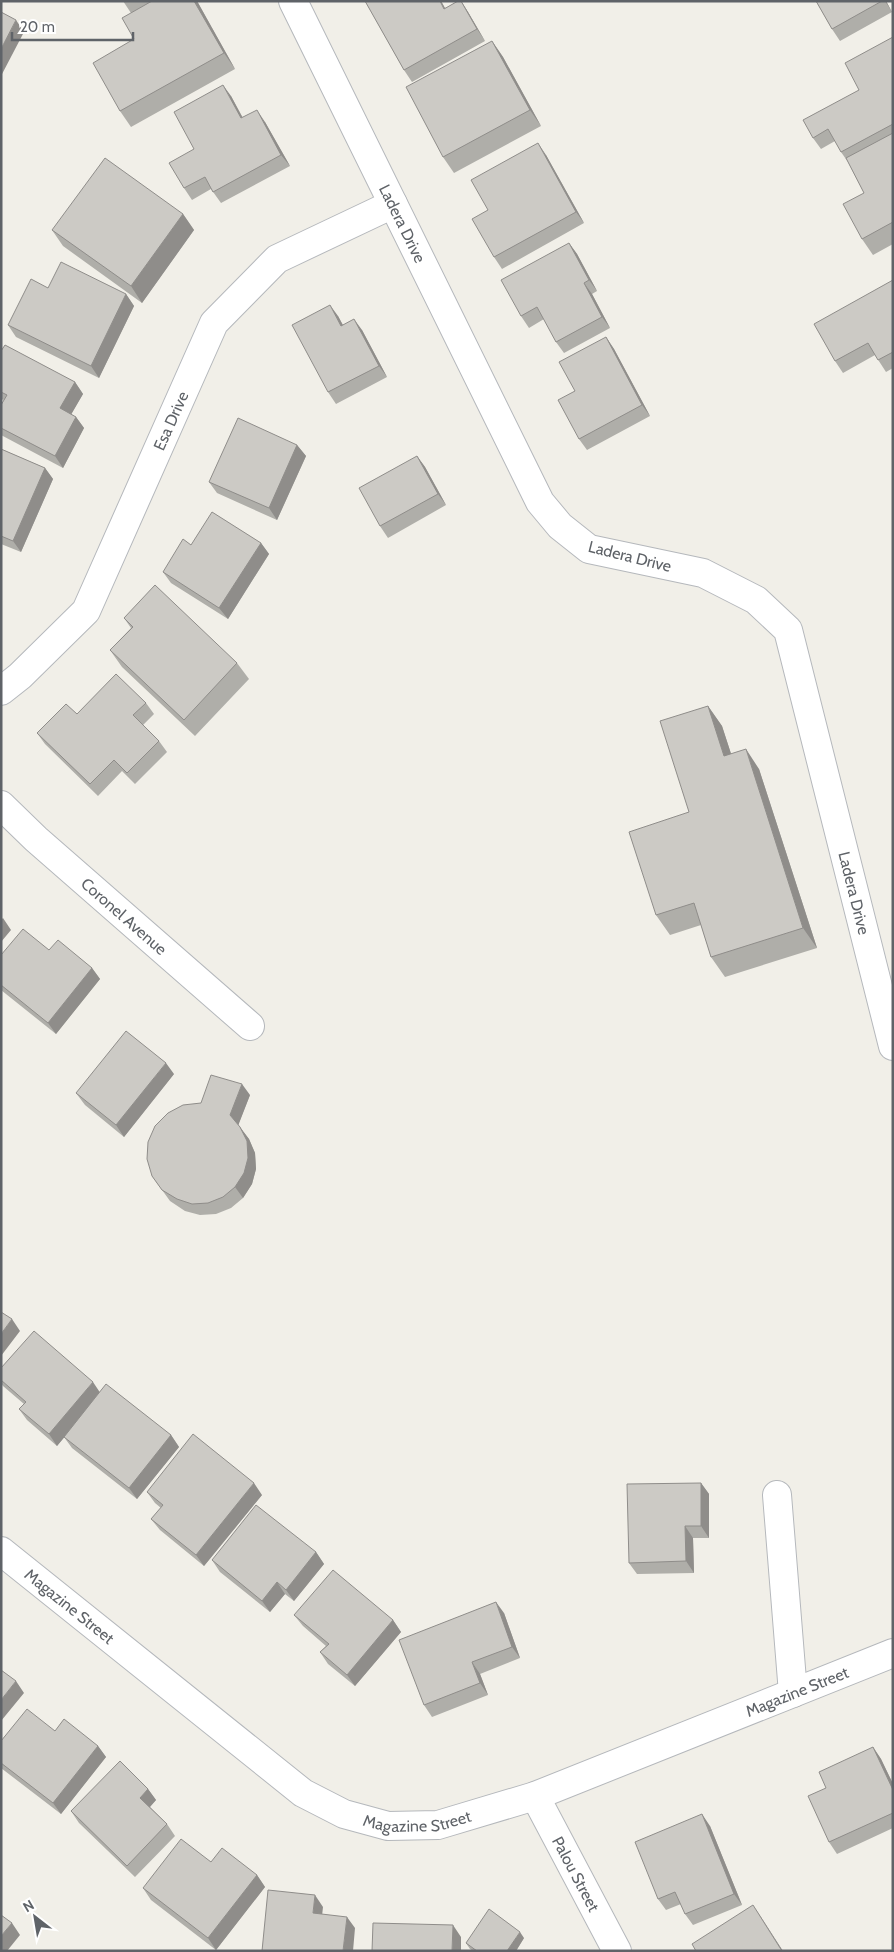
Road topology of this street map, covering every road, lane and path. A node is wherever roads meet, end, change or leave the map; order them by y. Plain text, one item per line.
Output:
1 (293, 1) edge
2 (393, 204) junction
3 (1, 691) edge
4 (1, 805) edge
5 (250, 1026) dead end
6 (893, 1046) edge
7 (777, 1495) dead end
8 (1, 1550) edge
9 (893, 1653) edge
10 (793, 1693) junction
11 (536, 1796) junction
12 (617, 1951) edge

1 - 2 street, Ladera Drive
2 - 3 street, Esa Drive
2 - 6 street, Ladera Drive
4 - 5 street, Coronel Avenue
7 - 10 street
8 - 11 street, Magazine Street
9 - 10 street, Magazine Street
10 - 11 street, Magazine Street
11 - 12 street, Palou Street

